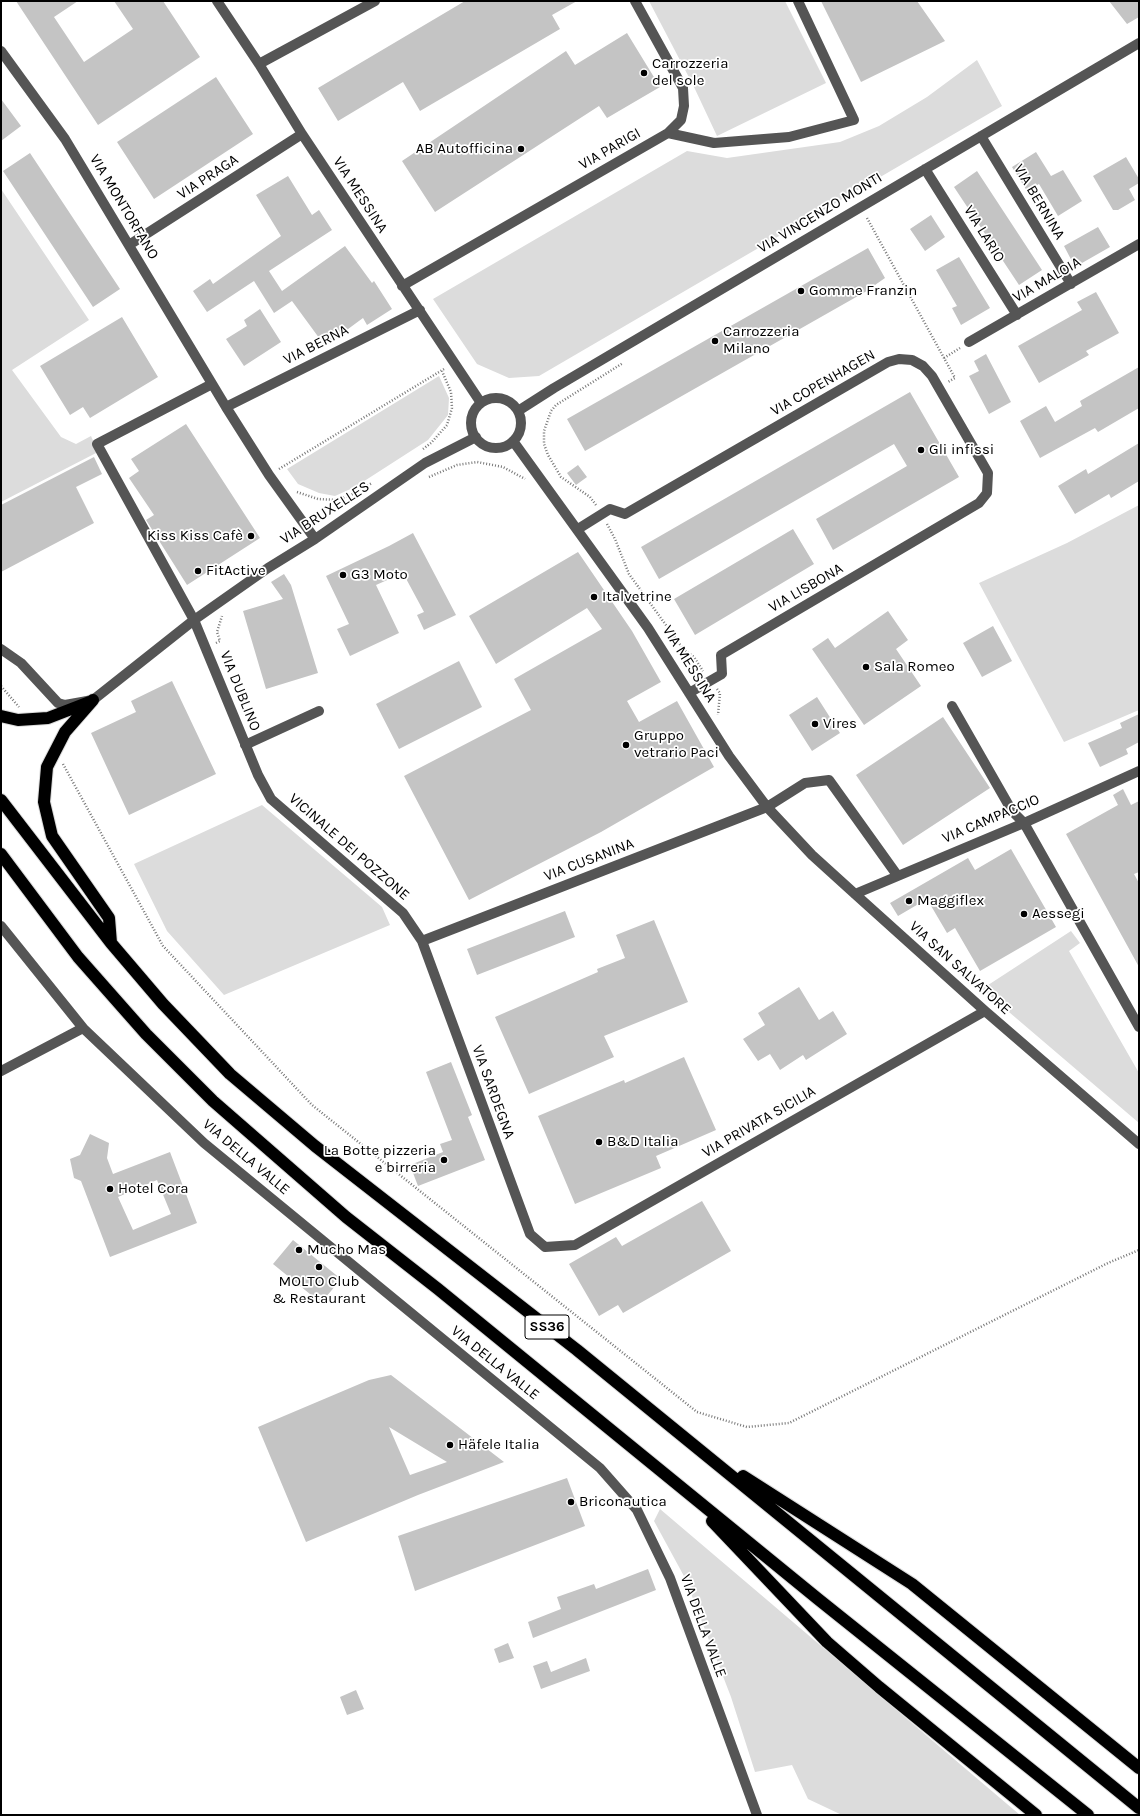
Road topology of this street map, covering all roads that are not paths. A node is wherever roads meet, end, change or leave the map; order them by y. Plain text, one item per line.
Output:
1 (217, 1) edge
2 (374, 1) edge
3 (635, 1) edge
4 (798, 1) edge
5 (1139, 43) edge
6 (1, 51) edge
7 (259, 64) junction
8 (668, 133) junction
9 (302, 134) junction
10 (981, 136) junction
11 (925, 169) junction
12 (1139, 244) edge
13 (129, 245) junction
14 (1071, 284) junction
15 (402, 286) junction
16 (420, 310) junction
17 (1017, 315) junction
18 (970, 342) road end
19 (212, 384) junction
20 (481, 403) junction
21 (226, 407) junction
22 (518, 411) junction
23 (476, 436) junction
24 (513, 441) junction
25 (956, 518) joint
26 (578, 529) junction
27 (314, 539) junction
28 (194, 620) junction
29 (1, 649) edge
30 (689, 693) junction
31 (93, 700) junction
32 (952, 706) dead end
33 (319, 711) dead end
34 (1, 716) edge
35 (245, 745) junction
36 (1139, 771) edge
37 (258, 774) joint
38 (1, 800) edge
39 (767, 807) junction
40 (1024, 823) junction
41 (1, 854) edge
42 (897, 875) junction
43 (855, 894) junction
44 (1, 926) edge
45 (422, 941) junction
46 (111, 943) junction
47 (985, 1011) junction
48 (1139, 1027) edge
49 (83, 1028) junction
50 (1, 1072) edge
51 (1139, 1144) edge
52 (545, 1247) joint
53 (694, 1445) junction
54 (678, 1485) junction
55 (1139, 1768) edge
56 (1139, 1808) edge
57 (757, 1815) edge
58 (1036, 1815) edge
59 (1088, 1815) edge

1 - 7 street, VIA MESSINA
2 - 7 street
3 - 8 street, VIA PARIGI
4 - 8 street
5 - 10 street, VIA VINCENZO MONTI
6 - 13 street, VIA MONTORFANO
7 - 9 street, VIA MESSINA
8 - 15 street, VIA PARIGI
9 - 13 street, VIA PRAGA
9 - 15 street, VIA MESSINA
10 - 11 street, VIA VINCENZO MONTI
10 - 14 street, VIA BERNINA
11 - 17 street, VIA LARIO
11 - 22 street, VIA VINCENZO MONTI
12 - 14 street, VIA MALOIA
13 - 19 street, VIA MONTORFANO
14 - 17 street, VIA MALOIA
15 - 16 street, VIA MESSINA
16 - 20 street, VIA MESSINA
16 - 21 street, VIA BERNA
17 - 18 street, VIA MALOIA
19 - 21 street, VIA MONTORFANO
19 - 28 street
20 - 22 street
20 - 23 street
21 - 27 street, VIA MONTORFANO
22 - 24 street
23 - 24 street
23 - 27 street, VIA BRUXELLES
24 - 26 street, VIA MESSINA
25 - 26 street, VIA COPENHAGEN
25 - 30 street, VIA LISBONA
26 - 30 street, VIA MESSINA
27 - 28 street, VIA BRUXELLES
28 - 31 street, VIA BRUXELLES
28 - 35 street, VIA DUBLINO
29 - 31 street
30 - 39 street, VIA MESSINA
31 - 34 highway
31 - 46 highway
32 - 40 street
33 - 35 street
35 - 37 street, VIA DUBLINO
36 - 40 street, VIA CAMPACCIO
37 - 45 street, VICINALE DEI POZZONE
38 - 46 highway, SS36
39 - 42 street, VIA CUSANINA
39 - 43 street, VIA SAN SALVATORE
39 - 45 street, VIA CUSANINA
40 - 42 street, VIA CAMPACCIO
40 - 48 street
41 - 54 highway, SS36
42 - 43 street, VIA CAMPACCIO
43 - 47 street, VIA SAN SALVATORE
44 - 49 street, VIA DELLA VALLE
45 - 52 street, VIA SARDEGNA
46 - 53 highway, SS36
47 - 51 street, VIA SAN SALVATORE
47 - 52 street, VIA PRIVATA SICILIA
49 - 50 street
49 - 57 street, VIA DELLA VALLE
53 - 55 highway
53 - 56 highway, SS36
54 - 58 highway
54 - 59 highway, SS36

